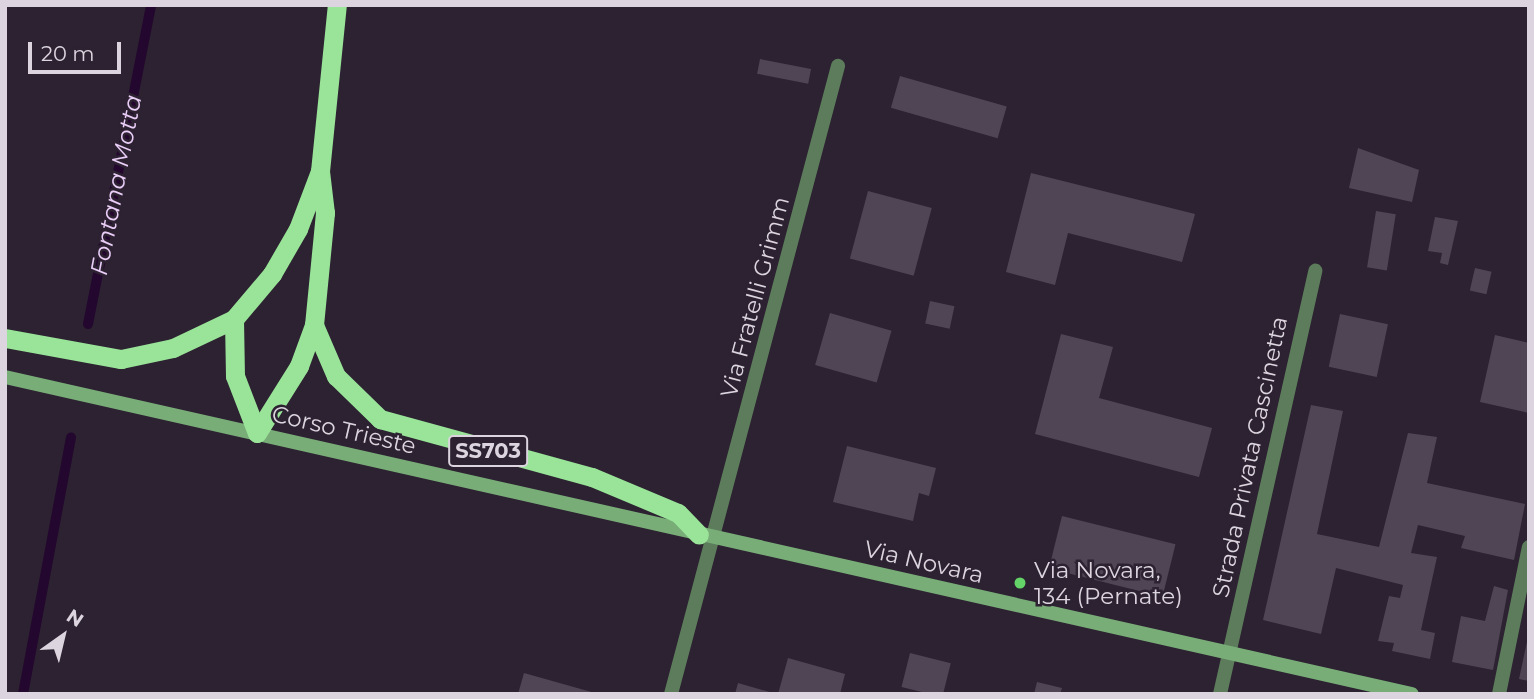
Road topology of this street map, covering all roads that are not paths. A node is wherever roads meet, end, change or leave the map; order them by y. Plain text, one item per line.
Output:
1 (337, 5) edge
2 (838, 66) dead end
3 (320, 171) junction
4 (1315, 271) dead end
5 (234, 319) junction
6 (314, 325) junction
7 (5, 338) edge
8 (5, 377) edge
9 (257, 433) junction
10 (706, 537) junction
11 (1529, 547) edge
12 (1230, 654) junction
13 (671, 694) edge
14 (1220, 694) edge
15 (1412, 694) edge
16 (1499, 694) edge

1 - 3 highway, SS703
2 - 10 street, Via Fratelli Grimm
3 - 5 highway, SS703
3 - 6 highway, SS703
4 - 12 street, Strada Privata Cascinetta
5 - 7 highway, SS703
5 - 9 highway
6 - 9 highway, SS703
6 - 10 highway, SS703
8 - 9 main road, Corso Trieste
9 - 10 main road, Corso Trieste
10 - 12 main road, Via Novara
10 - 13 street, Via Fratelli Grimm
11 - 16 street
12 - 14 street, Strada Privata Cascinetta
12 - 15 main road, Via Novara

